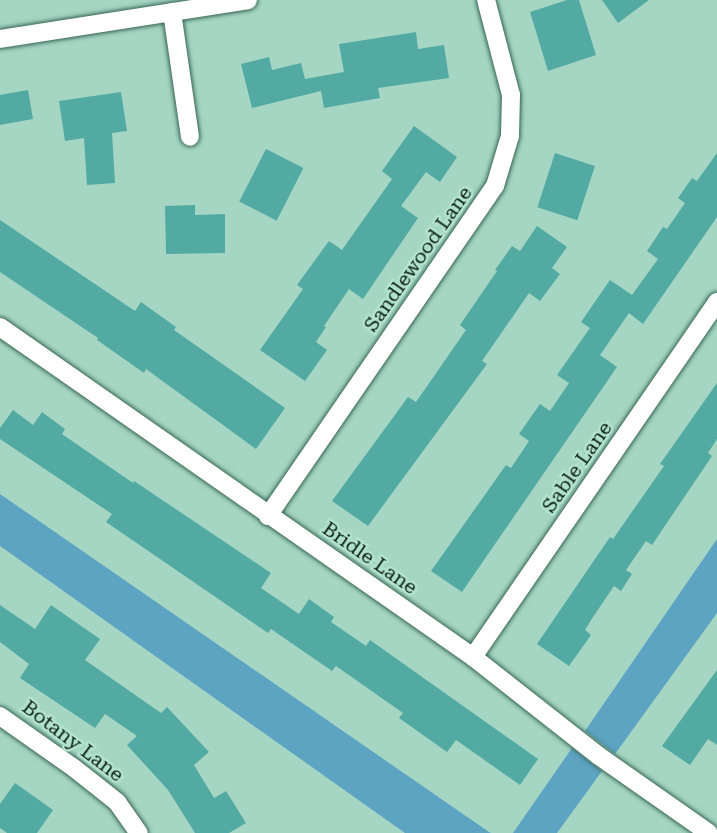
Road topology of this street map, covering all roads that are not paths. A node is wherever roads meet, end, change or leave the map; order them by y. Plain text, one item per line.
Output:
1 (248, 0) edge
2 (486, 0) edge
3 (171, 12) junction
4 (0, 39) edge
5 (190, 137) dead end
6 (717, 302) edge
7 (0, 327) edge
8 (268, 516) junction
9 (473, 657) junction
10 (0, 716) edge
11 (139, 833) edge
12 (709, 833) edge

1 - 3 street
2 - 8 street, Sandlewood Lane
3 - 4 street
3 - 5 street
6 - 9 street, Sable Lane
7 - 8 street, Bridle Lane
8 - 9 street, Bridle Lane
9 - 12 street, Bridle Lane
10 - 11 street, Botany Lane

